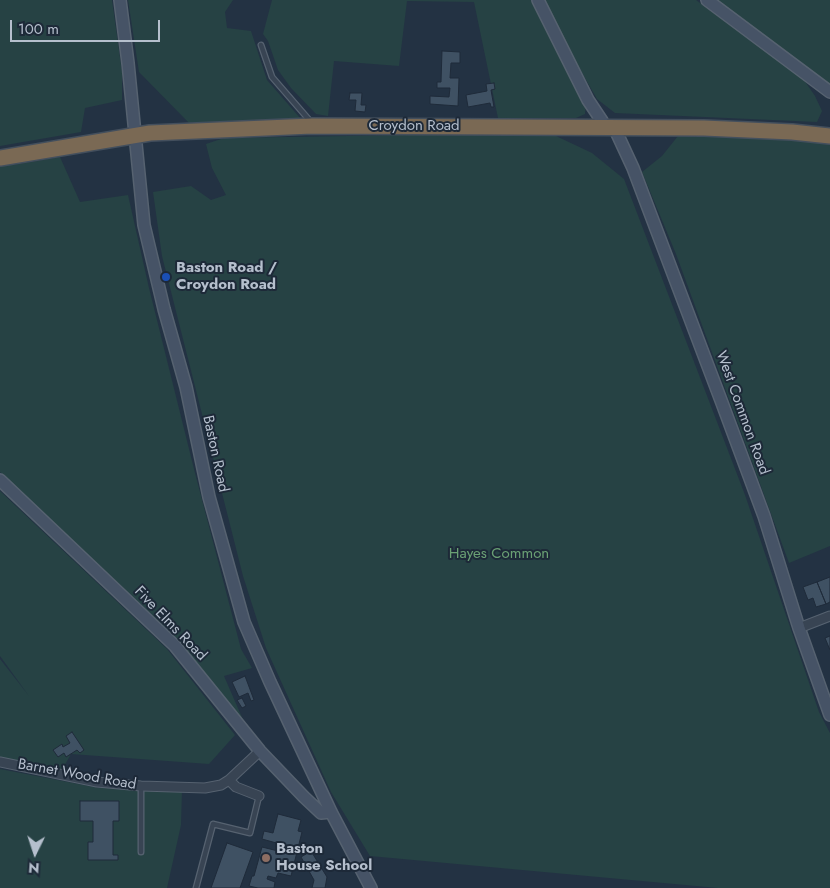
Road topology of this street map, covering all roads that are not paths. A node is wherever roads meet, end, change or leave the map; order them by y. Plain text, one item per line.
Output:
1 (120, 0) edge
2 (538, 0) edge
3 (707, 0) edge
4 (261, 45) dead end
5 (830, 92) edge
6 (312, 126) junction
7 (609, 127) junction
8 (135, 135) junction
9 (830, 136) edge
10 (0, 158) edge
11 (0, 480) edge
12 (830, 616) edge
13 (799, 628) junction
14 (830, 715) edge
15 (260, 751) junction
16 (0, 762) edge
17 (229, 780) junction
18 (142, 786) junction
19 (259, 796) joint
20 (330, 812) junction
21 (141, 852) dead end
22 (196, 888) edge
23 (371, 888) edge

1 - 8 street, Baston Road
2 - 7 street, West Common Road
3 - 5 street
4 - 6 lane
6 - 7 highway, Croydon Road
6 - 8 highway, Croydon Road
7 - 9 highway, Croydon Road
7 - 13 street, West Common Road
8 - 10 highway, Croydon Road
8 - 20 street, Baston Road
11 - 15 street, Five Elms Road
12 - 13 street
13 - 14 street, West Common Road
15 - 17 street, Barnet Wood Road
15 - 20 street, Five Elms Road
16 - 18 street, Barnet Wood Road
17 - 18 street, Barnet Wood Road
17 - 19 street
18 - 21 lane
19 - 22 lane
20 - 23 street, Baston Road

